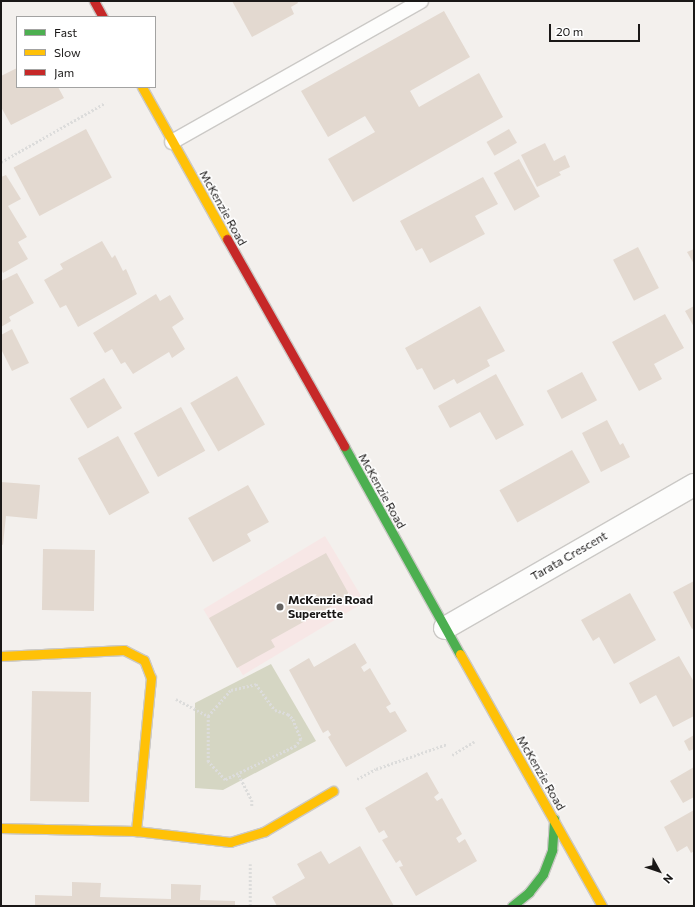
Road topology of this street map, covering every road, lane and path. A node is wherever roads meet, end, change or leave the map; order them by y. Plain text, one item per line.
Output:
1 (94, 1) edge
2 (421, 1) edge
3 (102, 16) edge
4 (143, 88) edge
5 (106, 103) dead end
6 (172, 142) junction
7 (1, 162) edge
8 (694, 485) edge
9 (445, 628) junction
10 (1, 656) edge
11 (150, 685) junction
12 (208, 716) junction
13 (474, 742) dead end
14 (447, 744) dead end
15 (452, 755) dead end
16 (333, 791) joint
17 (554, 819) junction
18 (1, 828) edge
19 (136, 831) junction
20 (512, 906) edge
21 (602, 906) edge

1 - 3 main road
2 - 6 lane
4 - 6 main road, McKenzie Road
5 - 7 path
6 - 9 main road, McKenzie Road
8 - 9 street, Tarata Crescent
9 - 17 main road, McKenzie Road
10 - 11 main road
11 - 12 path
11 - 19 main road
12 - 12 path
13 - 15 path
14 - 16 path
16 - 19 main road
17 - 20 main road
17 - 21 main road, McKenzie Road
18 - 19 main road

